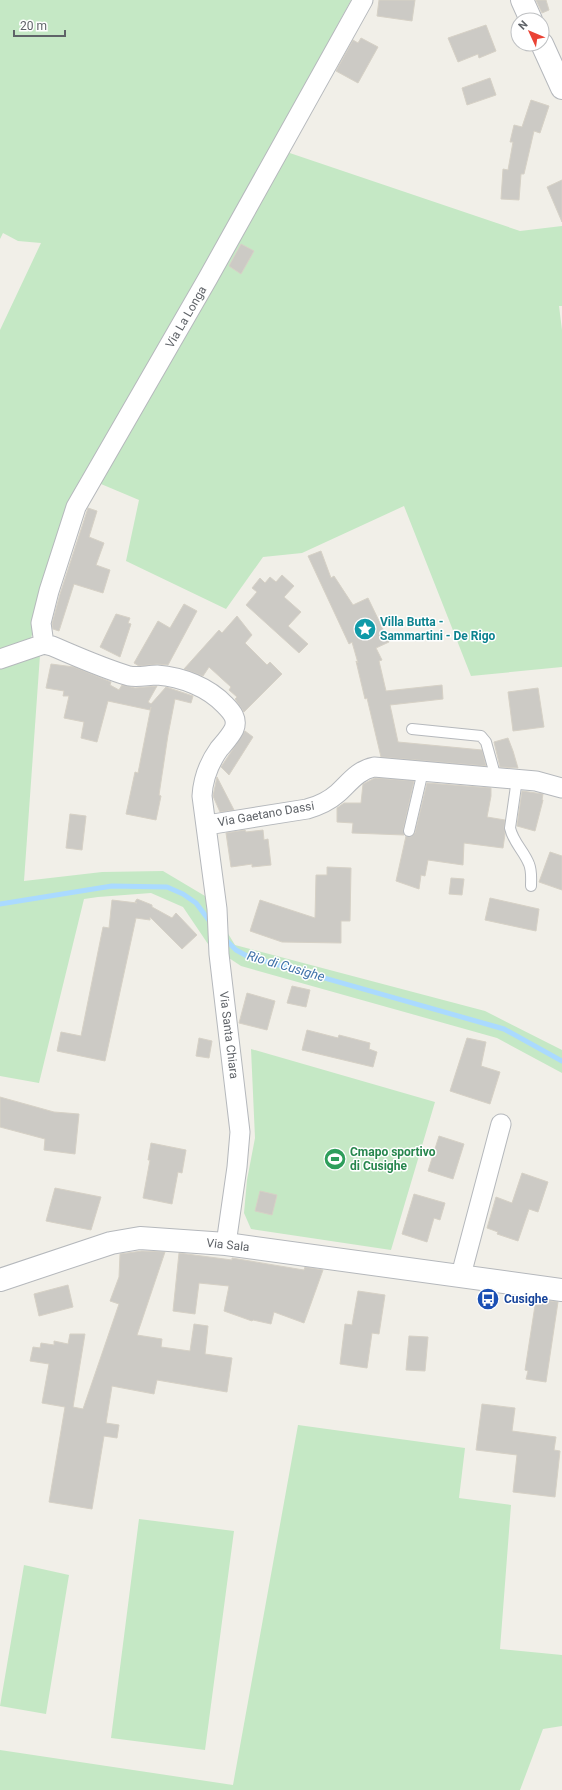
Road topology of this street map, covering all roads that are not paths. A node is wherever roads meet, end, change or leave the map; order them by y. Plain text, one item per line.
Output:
1 (363, 0) edge
2 (522, 0) edge
3 (527, 12) edge
4 (546, 52) edge
5 (562, 88) edge
6 (44, 644) junction
7 (0, 659) edge
8 (412, 729) dead end
9 (423, 771) junction
10 (496, 778) junction
11 (517, 779) junction
12 (562, 788) edge
13 (207, 824) junction
14 (409, 831) dead end
15 (531, 886) dead end
16 (501, 1124) dead end
17 (226, 1244) junction
18 (461, 1275) junction
19 (0, 1280) edge
20 (562, 1290) edge

1 - 6 street, Via La Longa
2 - 3 street
4 - 5 street
6 - 7 street
6 - 13 street, Via Gaetano Dassi
8 - 10 lane
9 - 10 street, Via Gaetano Dassi
9 - 13 street, Via Gaetano Dassi
9 - 14 lane
10 - 11 street, Via Gaetano Dassi
11 - 12 street, Via Gaetano Dassi
11 - 15 lane
13 - 17 street, Via Santa Chiara
16 - 18 street
17 - 18 street, Via Sala
17 - 19 street, Via Sala
18 - 20 street, Via Sala

